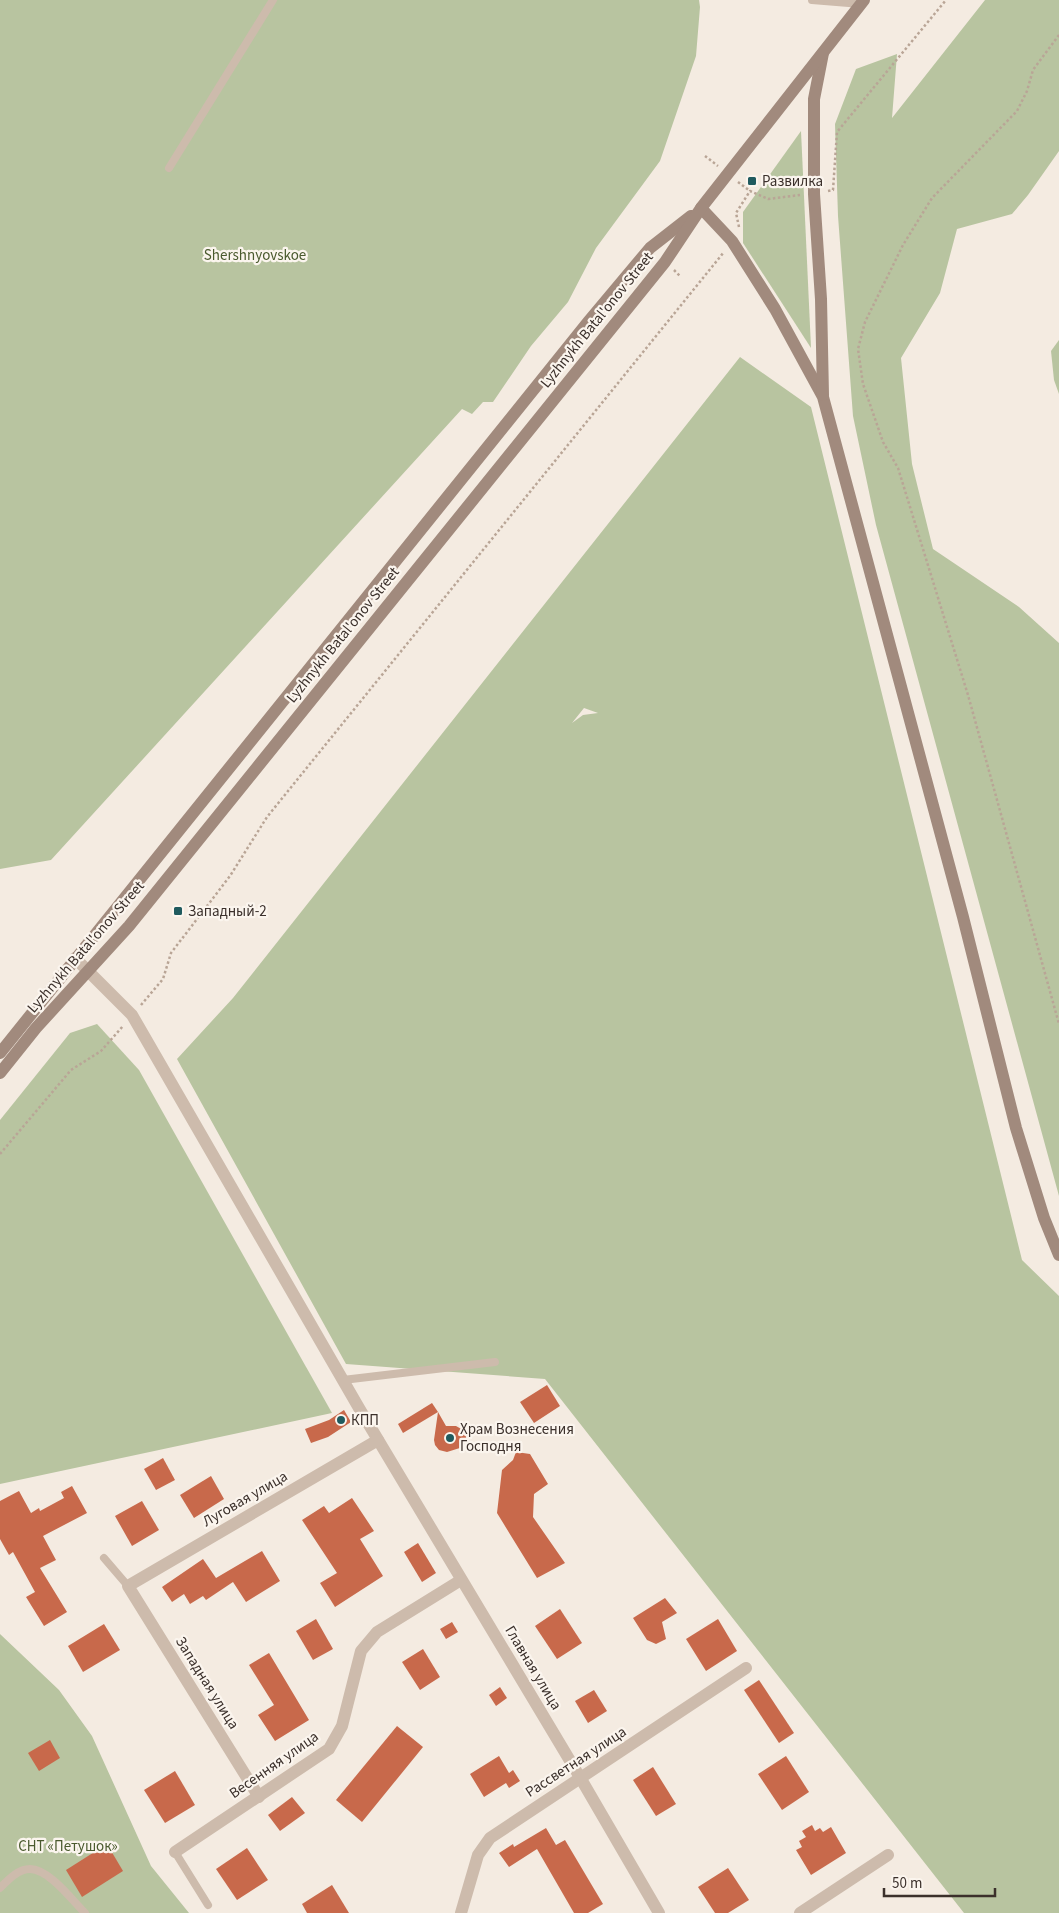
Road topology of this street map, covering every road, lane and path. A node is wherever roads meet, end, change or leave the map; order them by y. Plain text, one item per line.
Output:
1 (273, 0) edge
2 (812, 0) edge
3 (946, 0) edge
4 (862, 2) edge
5 (1059, 35) edge
6 (823, 51) junction
7 (169, 168) dead end
8 (814, 194) junction
9 (701, 208) junction
10 (732, 241) junction
11 (823, 397) junction
12 (171, 954) dead end
13 (75, 958) junction
14 (88, 971) junction
15 (1059, 1024) edge
16 (0, 1053) edge
17 (71, 1070) dead end
18 (0, 1073) edge
19 (0, 1154) edge
20 (1059, 1255) edge
21 (494, 1362) dead end
22 (343, 1380) junction
23 (378, 1440) junction
24 (104, 1558) dead end
25 (461, 1580) junction
26 (128, 1586) junction
27 (746, 1668) dead end
28 (581, 1779) junction
29 (258, 1797) junction
30 (174, 1852) joint
31 (888, 1855) dead end
32 (0, 1888) edge
33 (208, 1905) dead end
34 (85, 1913) edge
35 (461, 1913) edge
36 (658, 1913) edge
37 (800, 1913) edge

1 - 7 lane
2 - 4 lane
3 - 8 path
4 - 6 main road, Lyzhnykh Batal'onov Street
5 - 15 path
6 - 8 main road
6 - 9 main road, Lyzhnykh Batal'onov Street
8 - 10 path
8 - 11 main road
9 - 10 main road
9 - 13 main road, Lyzhnykh Batal'onov Street
9 - 14 main road, Lyzhnykh Batal'onov Street
10 - 11 main road
10 - 12 path
11 - 20 main road
13 - 14 street, Главная улица
13 - 16 main road, Lyzhnykh Batal'onov Street
14 - 18 main road, Lyzhnykh Batal'onov Street
14 - 22 street, Главная улица
17 - 19 path
21 - 22 lane
22 - 23 street, Главная улица
23 - 25 street, Главная улица
23 - 26 street, Луговая улица
24 - 26 lane
25 - 28 street, Главная улица
25 - 29 street, Весенняя улица
26 - 29 street, Западная улица
27 - 28 street, Рассветная улица
28 - 35 street, Рассветная улица
28 - 36 street, Главная улица
29 - 30 street, Весенняя улица
30 - 33 lane
31 - 37 street
32 - 34 lane

